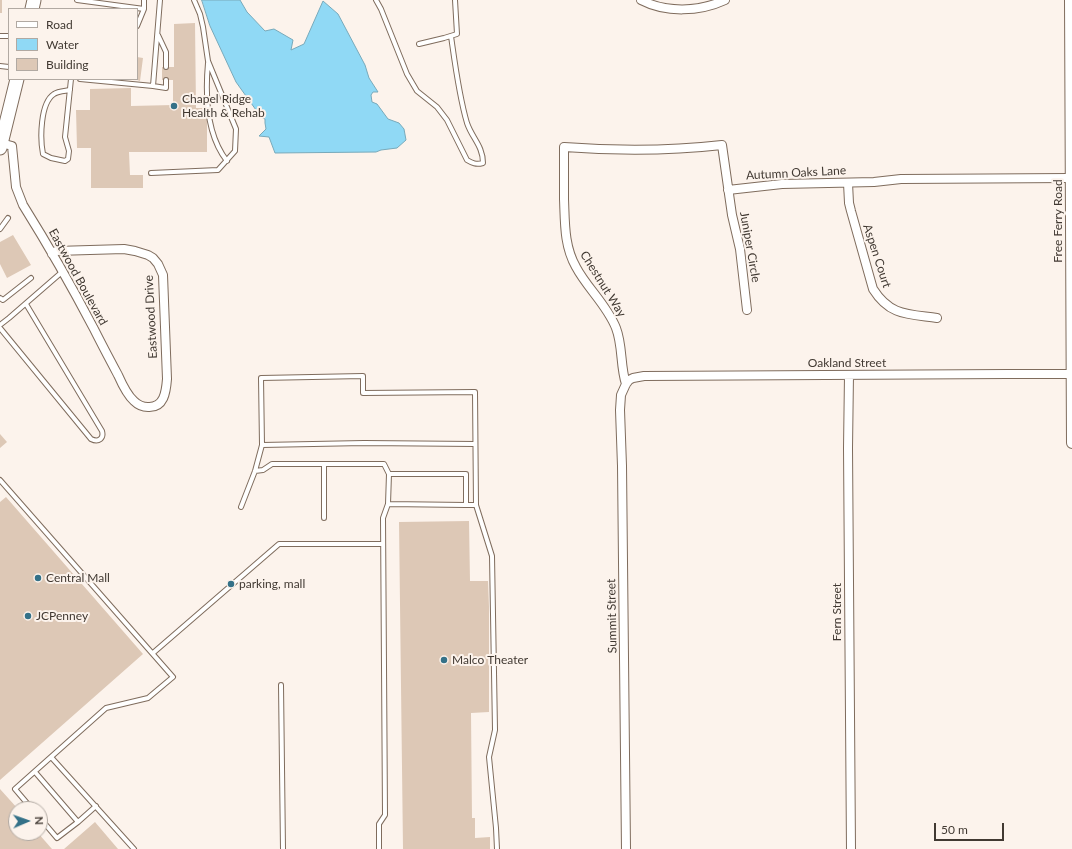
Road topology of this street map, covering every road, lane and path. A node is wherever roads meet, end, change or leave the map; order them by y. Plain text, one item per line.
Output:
1 (77, 0) edge
2 (144, 0) edge
3 (160, 0) edge
4 (194, 0) edge
5 (376, 0) edge
6 (455, 0) edge
7 (641, 0) edge
8 (725, 0) edge
9 (1070, 0) edge
10 (137, 8) edge
11 (138, 8) edge
12 (144, 9) junction
13 (138, 24) edge
14 (157, 34) junction
15 (451, 36) junction
16 (419, 44) dead end
17 (208, 61) junction
18 (166, 67) dead end
19 (17, 80) edge
20 (71, 80) edge
21 (90, 80) edge
22 (166, 80) dead end
23 (153, 86) junction
24 (70, 90) junction
25 (1, 145) edge
26 (227, 161) junction
27 (151, 173) dead end
28 (1070, 178) junction
29 (848, 183) junction
30 (728, 190) junction
31 (8, 218) dead end
32 (0, 229) edge
33 (52, 254) junction
34 (62, 272) junction
35 (31, 278) dead end
36 (0, 298) edge
37 (26, 304) junction
38 (747, 310) dead end
39 (1072, 316) edge
40 (936, 318) dead end
41 (0, 327) edge
42 (1071, 374) edge
43 (849, 375) junction
44 (626, 384) junction
45 (157, 406) joint
46 (1072, 443) edge
47 (475, 444) junction
48 (262, 445) junction
49 (324, 464) junction
50 (255, 471) junction
51 (389, 474) junction
52 (1, 483) edge
53 (388, 504) junction
54 (466, 505) junction
55 (476, 505) junction
56 (241, 507) dead end
57 (324, 518) dead end
58 (383, 544) junction
59 (153, 653) junction
60 (281, 685) dead end
61 (51, 757) junction
62 (35, 772) junction
63 (25, 801) edge
64 (96, 806) junction
65 (78, 822) junction
66 (48, 827) edge
67 (134, 849) edge
68 (283, 849) edge
69 (379, 849) edge
70 (497, 849) edge
71 (626, 849) edge
72 (851, 849) edge

1 - 10 lane
2 - 12 lane
3 - 14 lane
4 - 17 lane
5 - 15 lane
6 - 15 lane
7 - 8 street
9 - 28 street, Free Ferry Road
11 - 12 lane
12 - 13 lane
14 - 18 lane
14 - 23 lane
15 - 16 lane
17 - 26 lane
17 - 26 lane
19 - 25 main road
20 - 24 lane
21 - 23 lane
22 - 23 lane
24 - 24 lane
25 - 33 street, Eastwood Boulevard
26 - 27 lane
28 - 29 street, Autumn Oaks Lane
28 - 39 street, Free Ferry Road
29 - 30 street, Autumn Oaks Lane
29 - 40 street, Aspen Court
30 - 38 street, Juniper Circle
30 - 44 street, Chestnut Way
31 - 32 lane
33 - 34 street, Eastwood Boulevard
33 - 45 street, Eastwood Drive
34 - 37 lane
34 - 45 street, Eastwood Boulevard
35 - 36 lane
37 - 41 lane
37 - 41 lane
39 - 42 street, Free Ferry Road
42 - 43 street, Oakland Street
42 - 46 street, Free Ferry Road
43 - 44 street, Oakland Street
43 - 72 street, Fern Street
44 - 71 street, Summit Street
47 - 48 lane
47 - 48 lane
47 - 55 lane
48 - 50 lane
49 - 50 lane
49 - 51 lane
49 - 57 lane
50 - 56 lane
51 - 53 lane
51 - 54 lane
52 - 59 lane
53 - 54 lane
53 - 58 lane
54 - 55 lane
55 - 70 lane
58 - 59 lane
58 - 69 lane
59 - 61 lane
60 - 68 lane
61 - 62 lane
61 - 64 lane
62 - 63 lane
62 - 65 lane
64 - 65 lane
64 - 67 lane
65 - 66 lane

